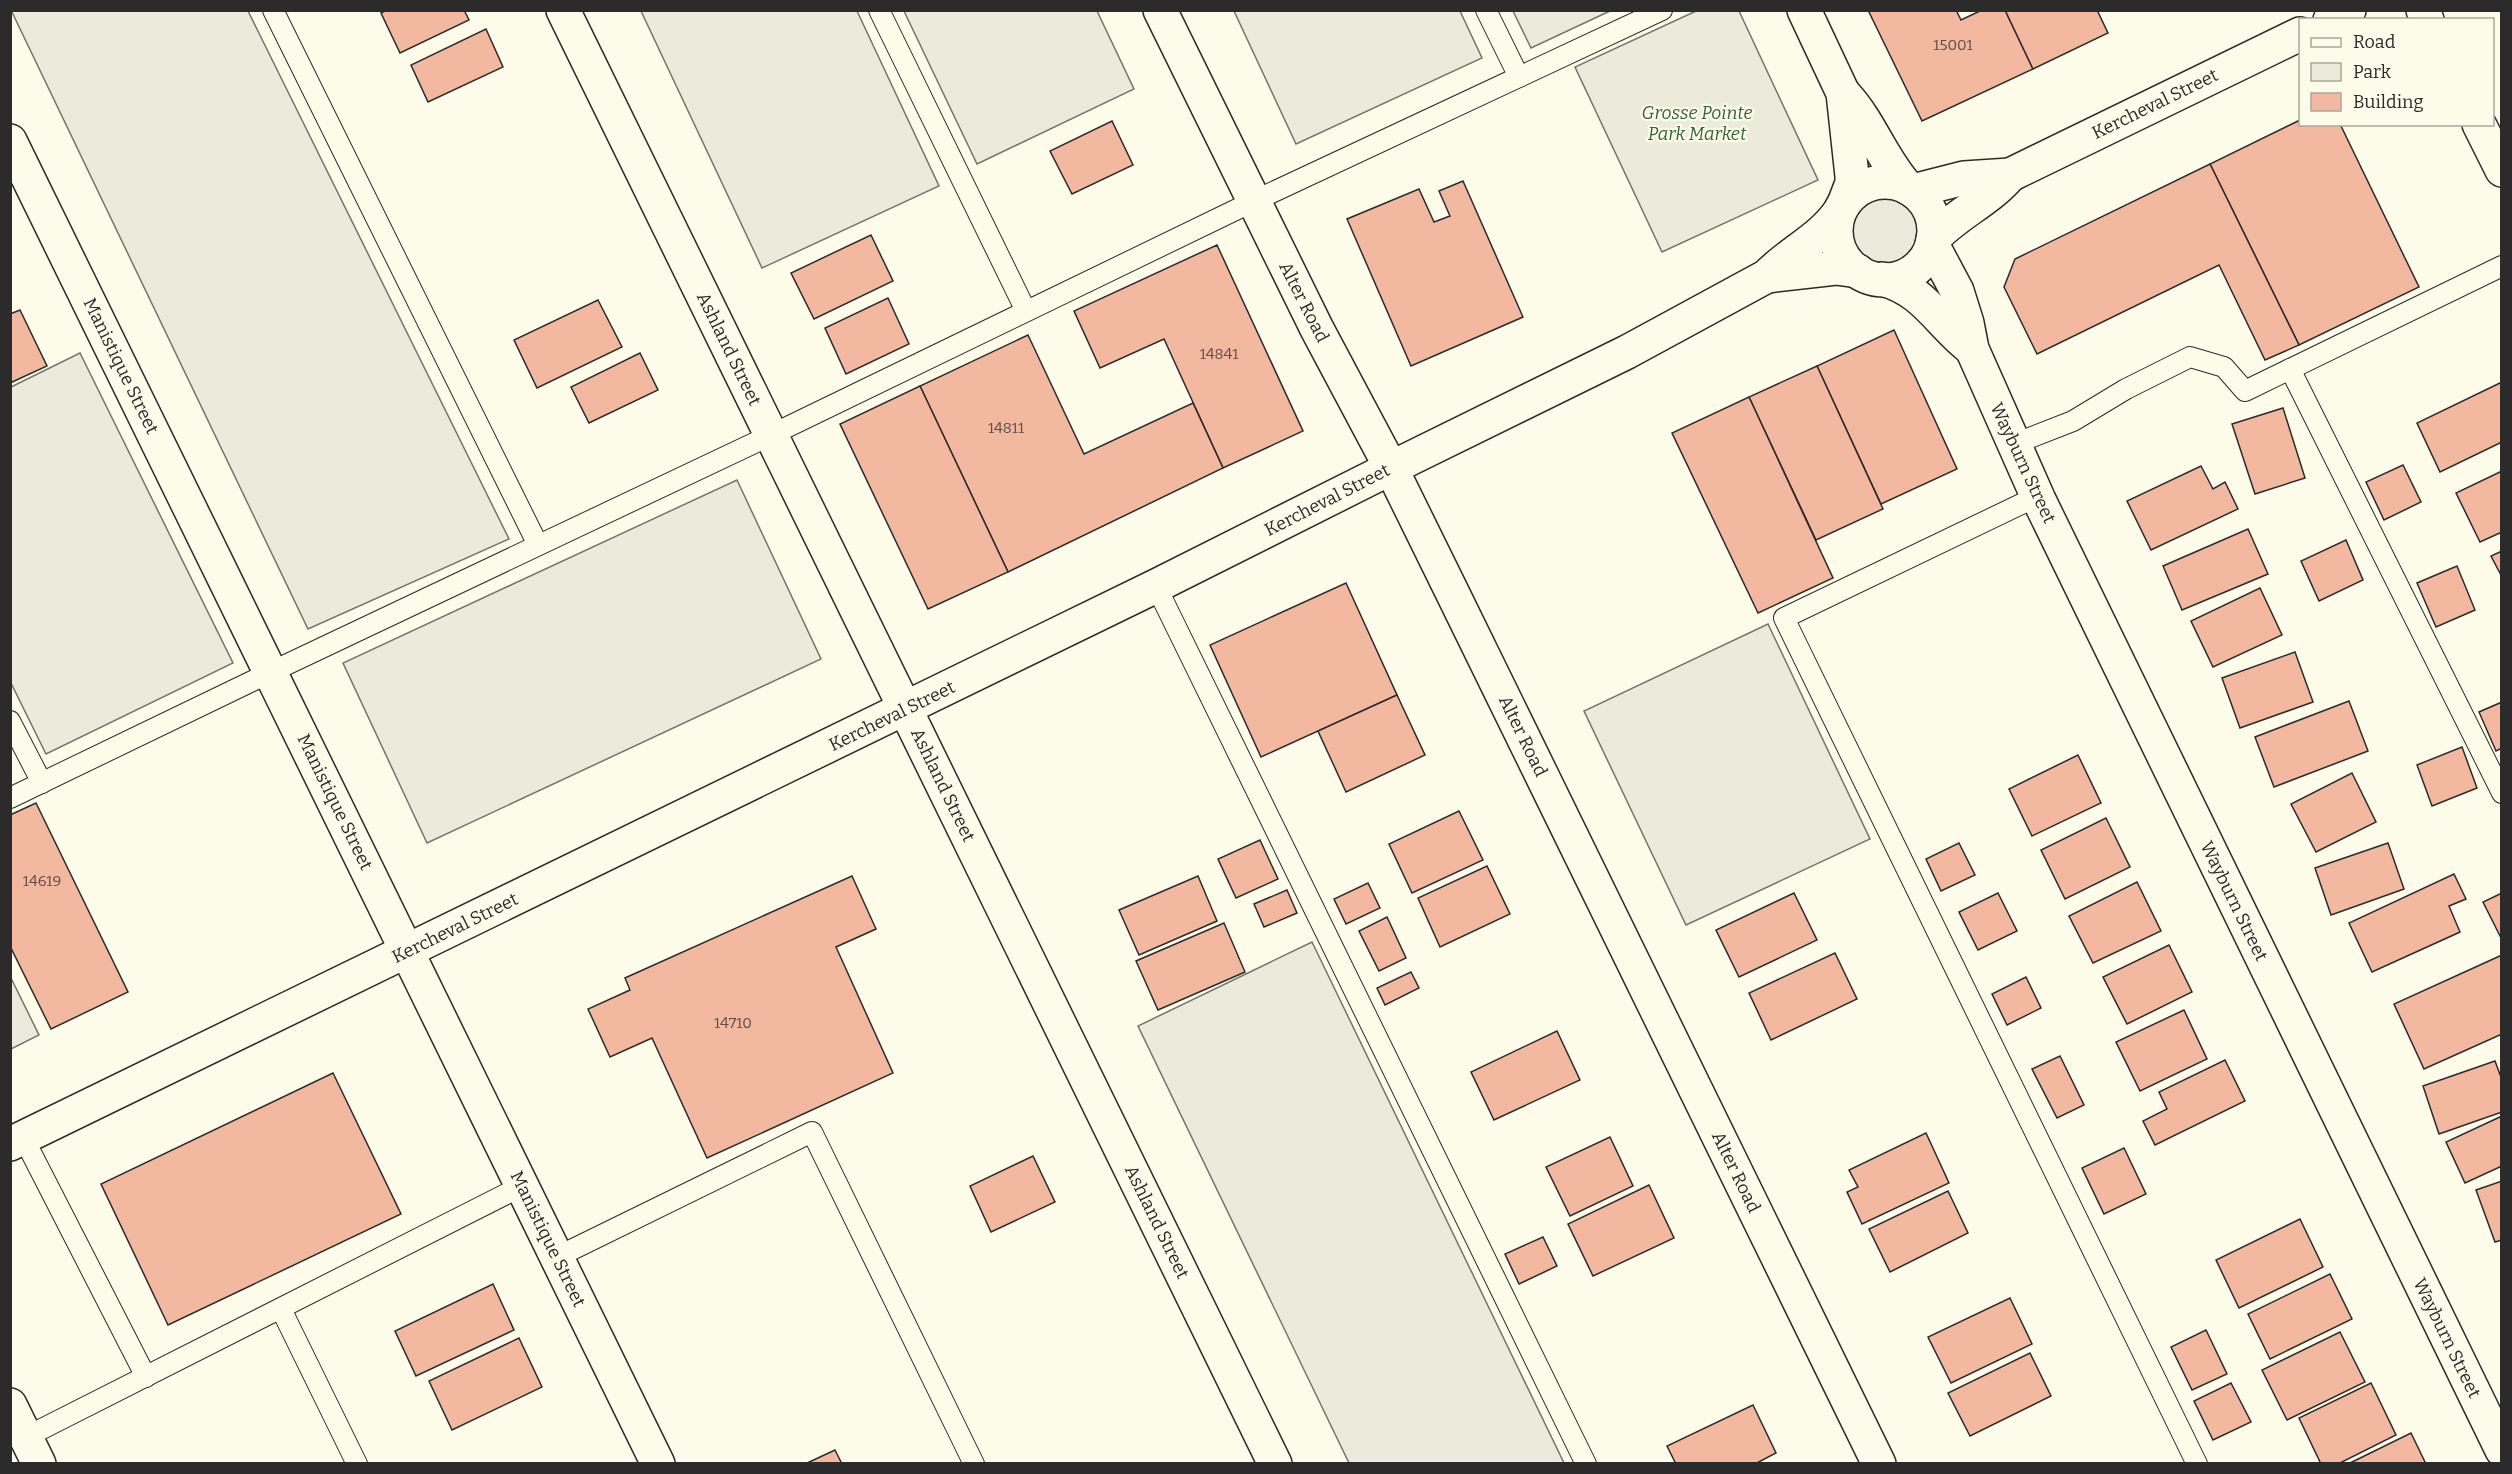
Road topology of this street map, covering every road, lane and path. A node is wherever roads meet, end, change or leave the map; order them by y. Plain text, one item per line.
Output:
1 (273, 10) edge
2 (563, 10) edge
3 (879, 10) edge
4 (1161, 10) edge
5 (1486, 10) edge
6 (1662, 10) edge
7 (1804, 10) edge
8 (2349, 10) edge
9 (2334, 18) edge
10 (2299, 35) edge
11 (1519, 78) junction
12 (1843, 93) junction
13 (2480, 126) edge
14 (10, 141) edge
15 (2502, 170) edge
16 (2010, 175) junction
17 (1910, 189) junction
18 (1254, 201) junction
19 (1842, 208) junction
20 (1933, 242) junction
21 (2502, 266) edge
22 (1870, 275) junction
23 (1767, 276) junction
24 (1026, 311) junction
25 (1972, 350) junction
26 (2290, 369) junction
27 (771, 435) junction
28 (2014, 444) junction
29 (1391, 468) junction
30 (2038, 496) junction
31 (538, 545) junction
32 (1156, 586) junction
33 (271, 672) junction
34 (906, 709) junction
35 (10, 721) edge
36 (42, 783) junction
37 (2502, 793) edge
38 (10, 798) edge
39 (408, 950) junction
40 (17, 1141) edge
41 (522, 1186) junction
42 (557, 1257) junction
43 (281, 1308) junction
44 (146, 1377) junction
45 (10, 1405) edge
46 (33, 1450) edge
47 (2502, 1450) edge
48 (357, 1464) edge
49 (658, 1464) edge
50 (974, 1464) edge
51 (1275, 1464) edge
52 (1586, 1464) edge
53 (1879, 1464) edge
54 (2197, 1464) edge

1 - 31 lane
2 - 27 street, Ashland Street
3 - 24 lane
4 - 18 street, Alter Road
5 - 11 lane
6 - 11 lane
7 - 12 street
8 - 9 street
10 - 16 street, Kercheval Street
11 - 18 lane
12 - 17 street
12 - 19 street
13 - 15 street
14 - 33 street, Manistique Street
16 - 17 street, Kercheval Street
16 - 20 street, Kercheval Street
17 - 19 street, Kercheval Street
17 - 20 street
18 - 24 lane
18 - 29 street, Alter Road
19 - 22 street
19 - 23 street, Kercheval Street
20 - 22 street, Kercheval Street
20 - 25 street, Wayburn Street
21 - 26 lane
22 - 23 street, Kercheval Street
22 - 25 street, Wayburn Street
23 - 29 street, Kercheval Street
24 - 27 lane
25 - 28 street, Wayburn Street
26 - 28 lane
26 - 37 lane
27 - 31 lane
27 - 34 street, Ashland Street
28 - 30 street, Wayburn Street
29 - 32 street, Kercheval Street
29 - 53 street, Alter Road
30 - 47 street, Wayburn Street
30 - 54 lane
31 - 33 lane
32 - 34 street, Kercheval Street
32 - 52 lane
33 - 36 lane
33 - 39 street, Manistique Street
34 - 39 street, Kercheval Street
34 - 51 street, Ashland Street
35 - 36 lane
36 - 38 lane
39 - 40 street, Kercheval Street
39 - 41 street, Manistique Street
40 - 44 lane
41 - 42 street, Manistique Street
41 - 43 lane
42 - 49 street, Manistique Street
42 - 50 lane
43 - 44 lane
43 - 48 lane
44 - 46 lane
45 - 46 street

